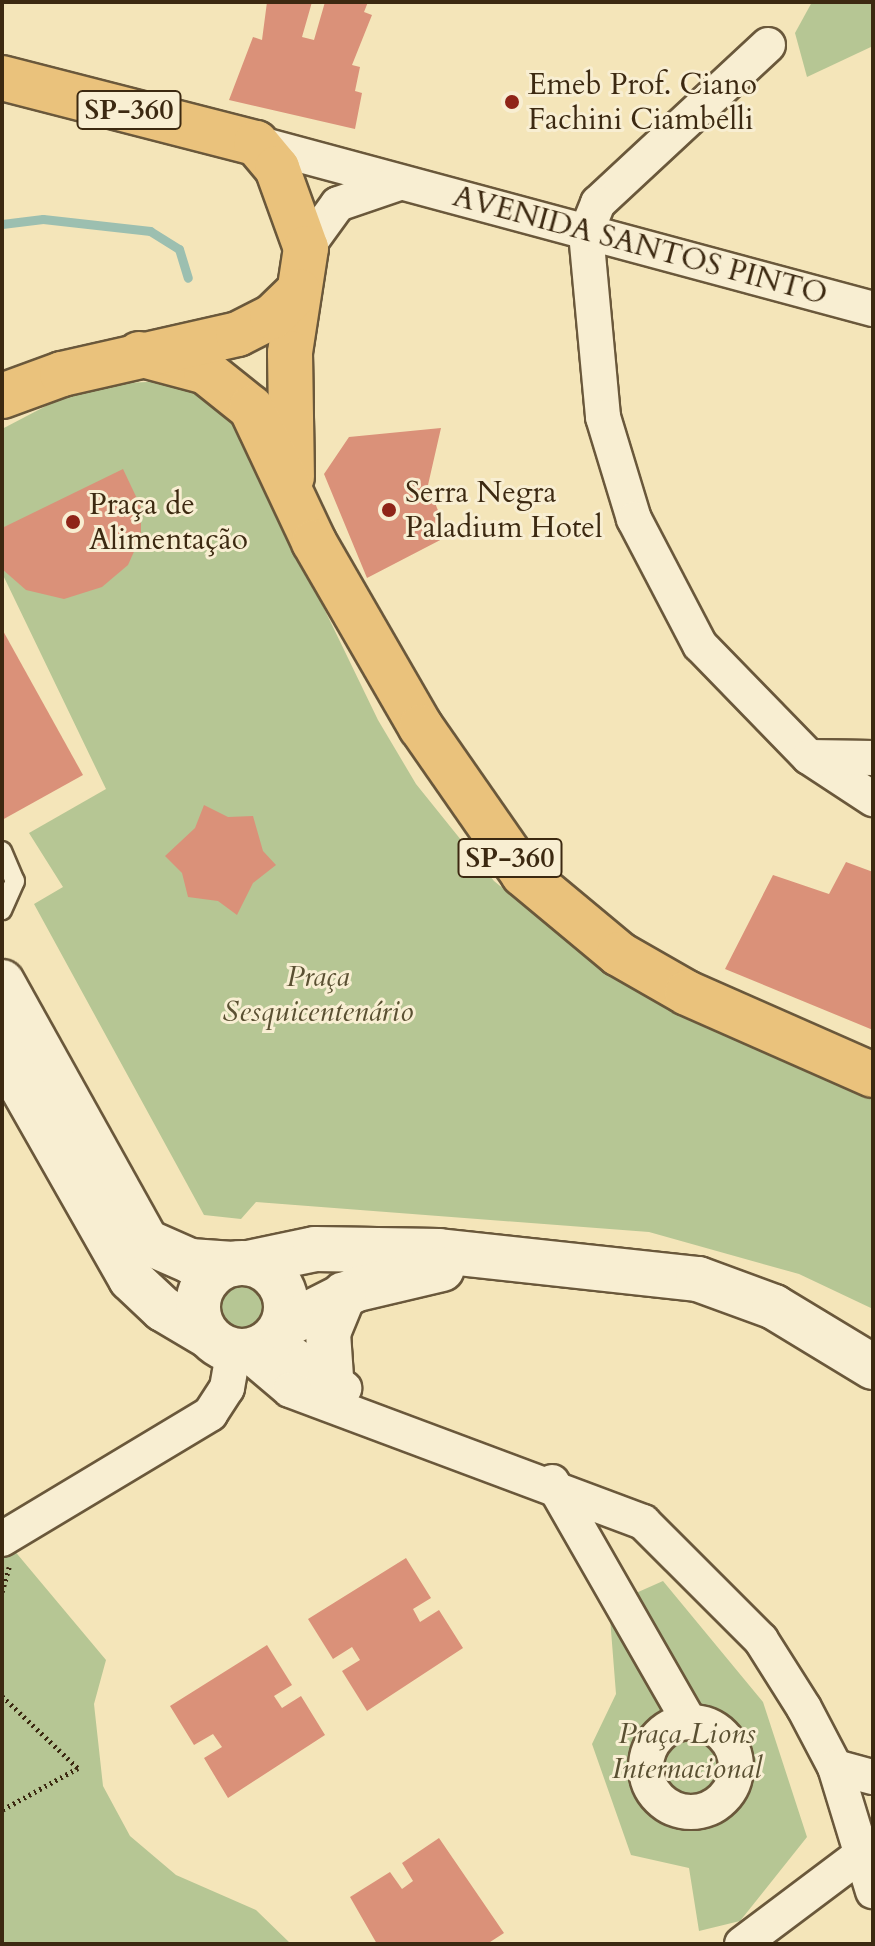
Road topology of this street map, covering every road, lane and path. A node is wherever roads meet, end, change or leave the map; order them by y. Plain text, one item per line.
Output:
1 (768, 45) dead end
2 (2, 78) edge
3 (256, 143) junction
4 (408, 182) junction
5 (586, 233) junction
6 (306, 248) junction
7 (299, 291) junction
8 (873, 309) edge
9 (139, 354) junction
10 (2, 396) edge
11 (292, 492) junction
12 (809, 757) junction
13 (873, 758) edge
14 (873, 799) edge
15 (2, 851) edge
16 (2, 910) edge
17 (2, 982) edge
18 (2, 1052) edge
19 (873, 1075) edge
20 (491, 1258) junction
21 (241, 1263) junction
22 (344, 1294) junction
23 (248, 1341) junction
24 (873, 1367) edge
25 (331, 1377) junction
26 (369, 1419) junction
27 (552, 1482) junction
28 (2, 1539) edge
29 (2, 1696) edge
30 (689, 1721) dead end
31 (835, 1767) junction
32 (873, 1777) edge
33 (2, 1810) edge
34 (862, 1854) junction
35 (873, 1891) edge
36 (742, 1944) edge

1 - 5 street
2 - 3 main road, SP-360
3 - 4 street, AVENIDA SANTOS PINTO
3 - 6 main road, SP-360
4 - 5 street, AVENIDA SANTOS PINTO
4 - 6 street
5 - 8 street, AVENIDA SANTOS PINTO
5 - 12 street
6 - 7 main road, SP-360
7 - 9 main road
7 - 11 main road, SP-360
9 - 10 main road
9 - 11 main road, SP-360
11 - 19 main road, SP-360
12 - 13 street
12 - 14 street
15 - 16 lane
17 - 21 street
18 - 23 street
20 - 21 street
20 - 22 street
20 - 24 street
21 - 23 street
21 - 23 street
22 - 23 street
22 - 25 street
23 - 25 street
23 - 26 street
23 - 28 street
25 - 26 street
26 - 27 street
27 - 30 street
27 - 31 street
29 - 33 path
31 - 32 street
31 - 34 street
34 - 35 street
34 - 36 street

